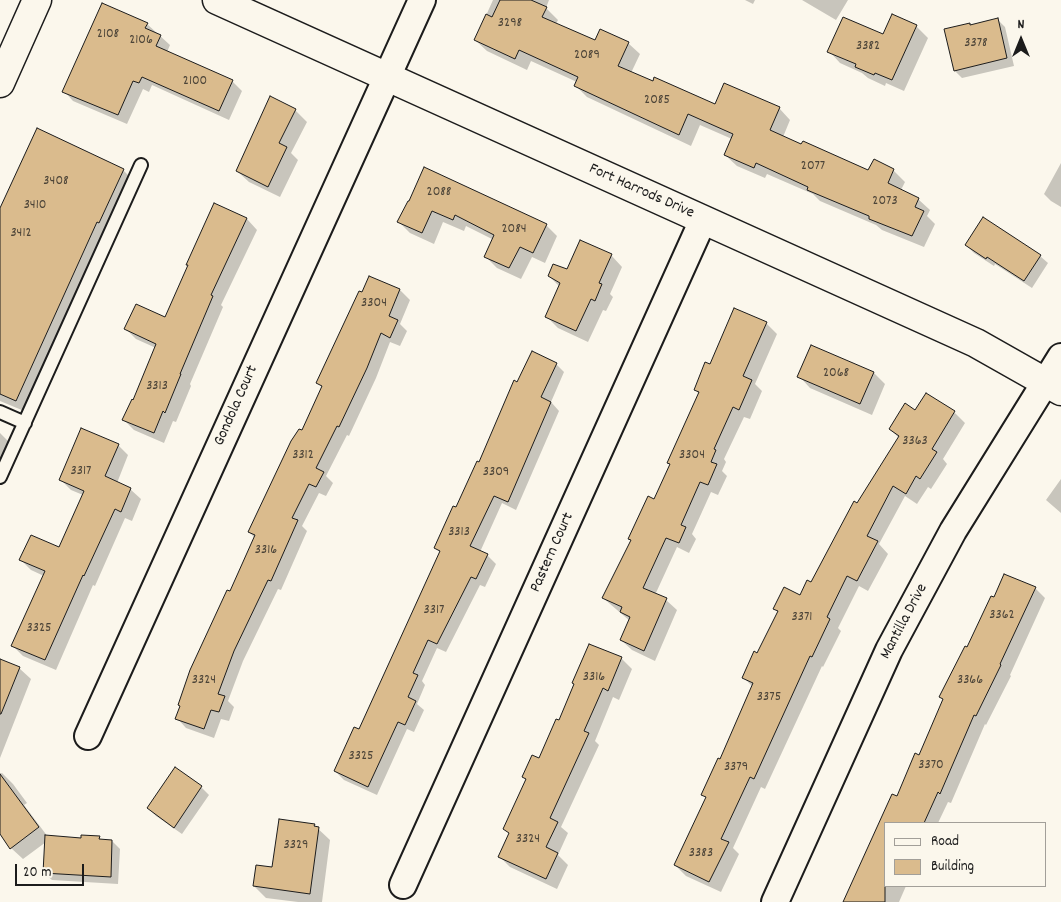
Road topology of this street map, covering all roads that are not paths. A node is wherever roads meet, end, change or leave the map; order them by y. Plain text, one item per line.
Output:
1 (37, 0) edge
2 (217, 0) edge
3 (422, 0) edge
4 (386, 76) junction
5 (0, 83) edge
6 (141, 165) dead end
7 (703, 220) junction
8 (1061, 357) edge
9 (1053, 386) edge
10 (0, 412) edge
11 (25, 422) junction
12 (0, 477) edge
13 (88, 736) dead end
14 (403, 885) dead end
15 (776, 902) edge

1 - 5 street
2 - 4 street, Fort Harrods Drive
3 - 4 street, Gondola Court
4 - 7 street, Fort Harrods Drive
4 - 13 street, Gondola Court
6 - 11 lane
7 - 9 street, Fort Harrods Drive
7 - 14 street, Pastern Court
8 - 9 street, Mantilla Drive
9 - 15 street, Mantilla Drive
10 - 11 lane
11 - 12 lane

